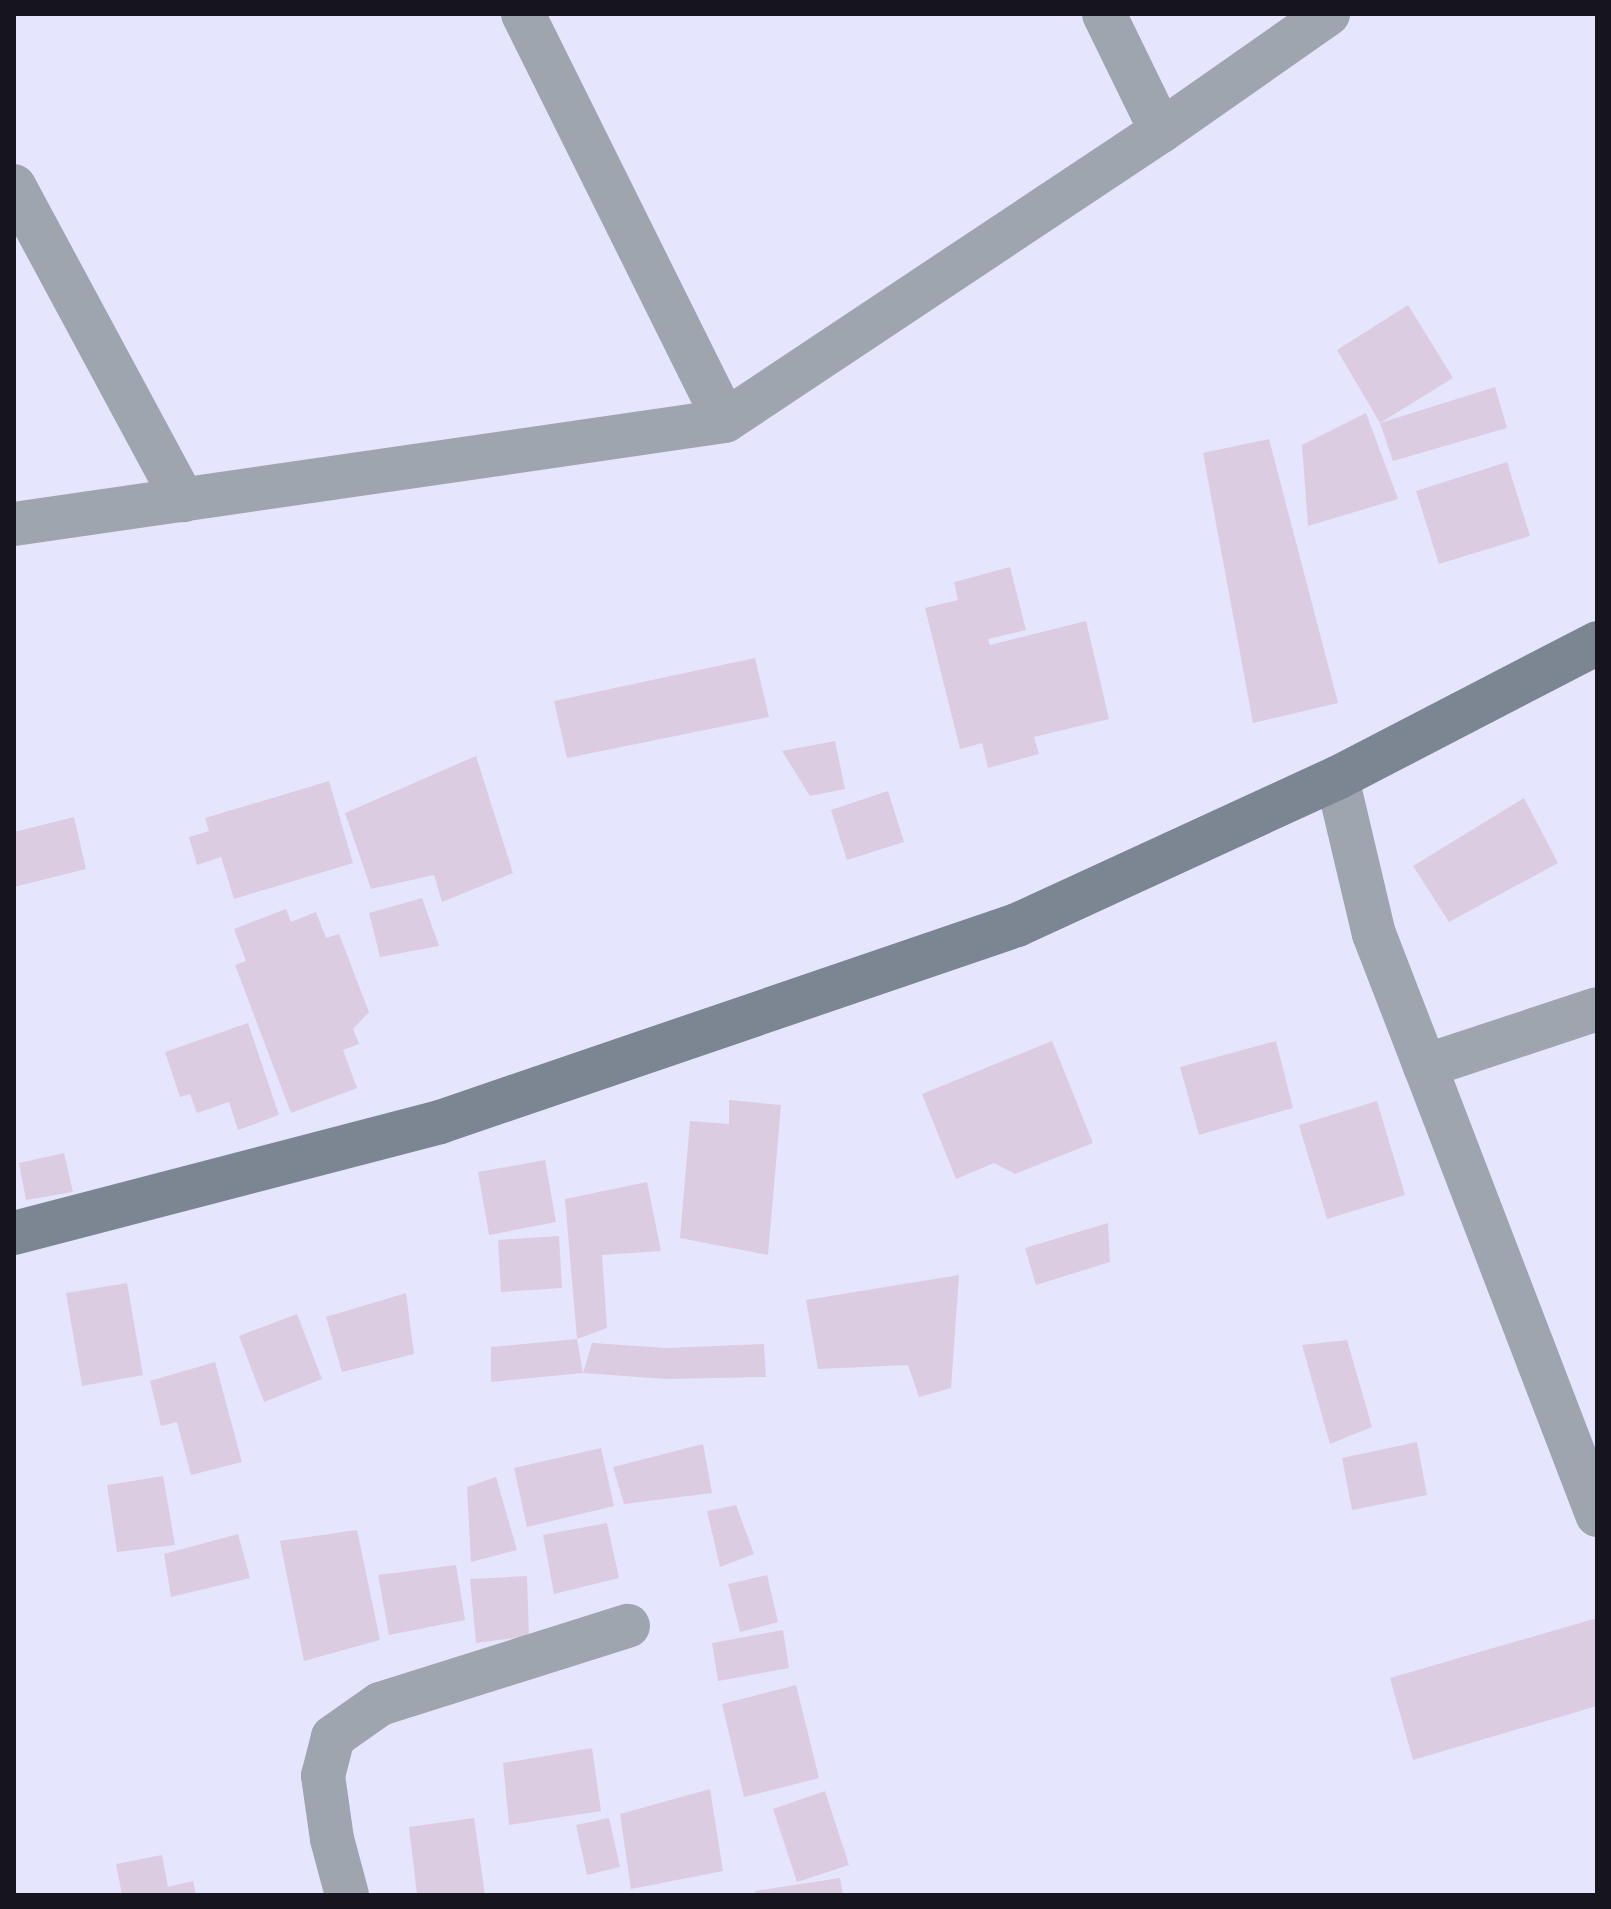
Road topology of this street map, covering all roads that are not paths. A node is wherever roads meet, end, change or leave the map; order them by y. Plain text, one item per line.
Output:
1 (523, 14) edge
2 (1104, 14) edge
3 (1328, 14) edge
4 (1161, 131) junction
5 (14, 186) edge
6 (725, 421) junction
7 (183, 500) junction
8 (14, 524) edge
9 (1597, 643) edge
10 (1337, 778) junction
11 (1597, 1009) edge
12 (1425, 1066) junction
13 (14, 1233) edge
14 (1597, 1515) edge
15 (628, 1626) dead end
16 (347, 1895) edge

1 - 6 street
2 - 4 street
3 - 4 street
4 - 6 street
5 - 7 street
6 - 7 street
7 - 8 street
9 - 10 street
10 - 12 street
10 - 13 street
11 - 12 street
12 - 14 street
15 - 16 street

